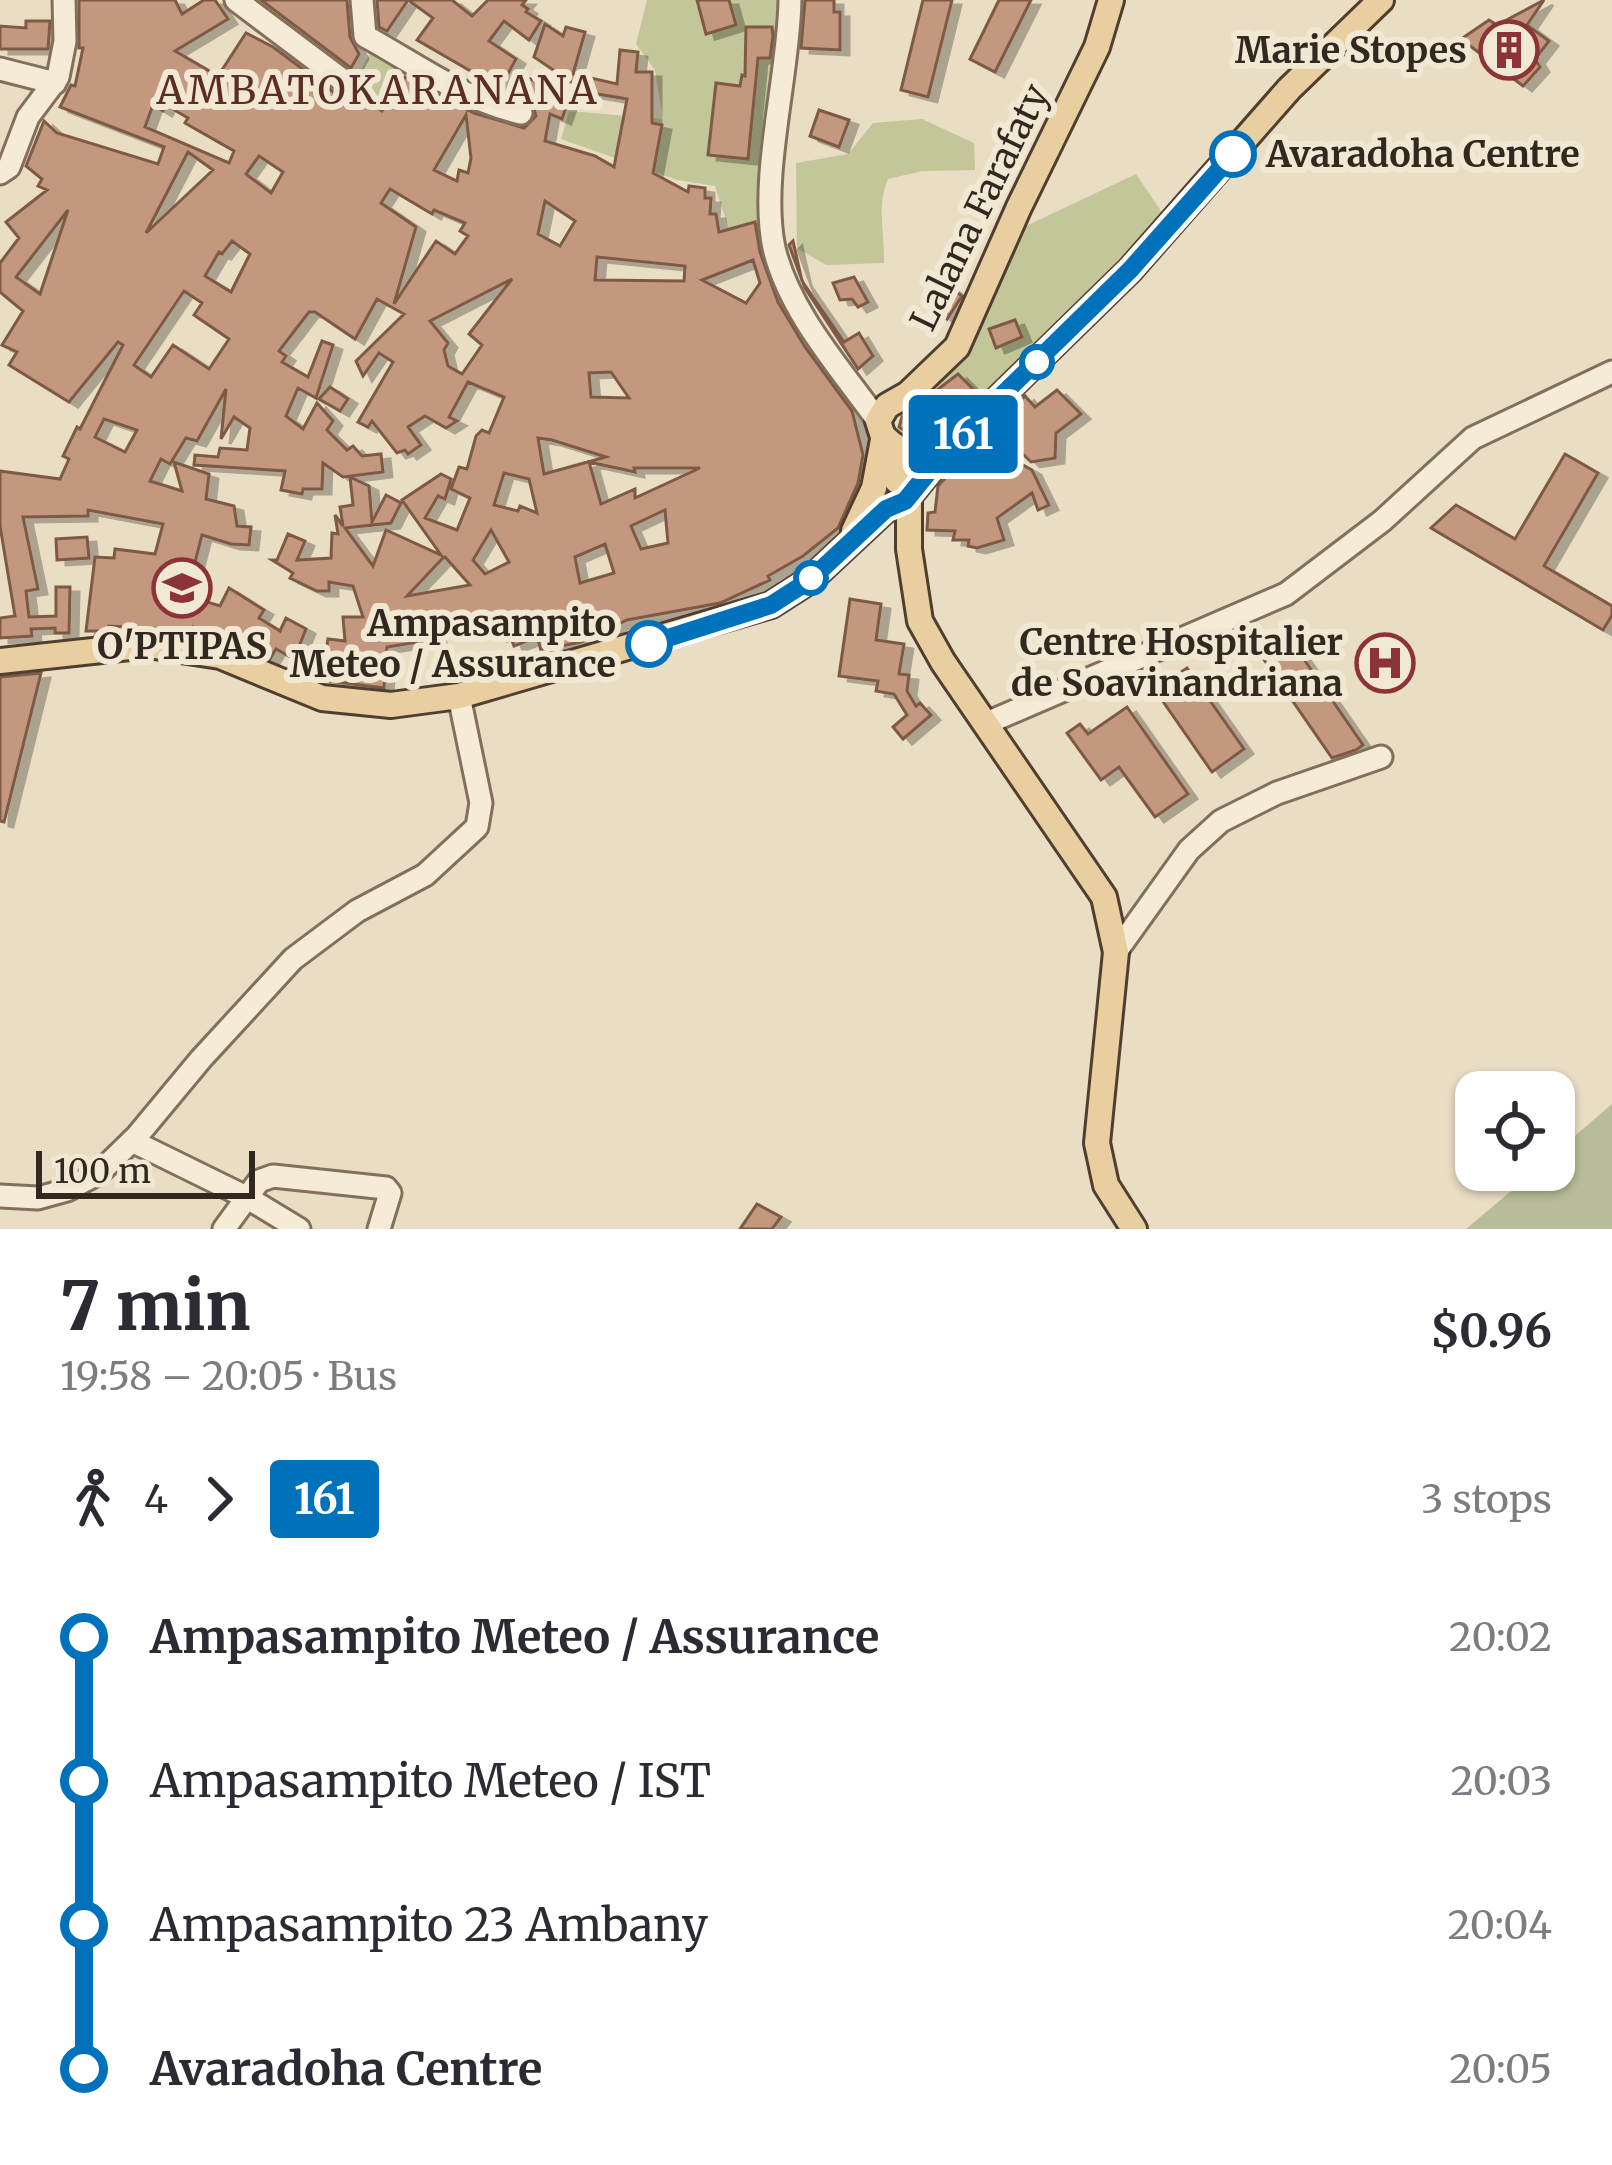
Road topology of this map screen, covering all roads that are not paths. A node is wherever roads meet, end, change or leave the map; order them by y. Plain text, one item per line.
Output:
1 (64, 0) edge
2 (236, 0) edge
3 (362, 0) edge
4 (790, 0) edge
5 (1111, 0) edge
6 (1381, 0) edge
7 (0, 69) edge
8 (55, 83) junction
9 (349, 85) dead end
10 (520, 113) dead end
11 (0, 173) edge
12 (1612, 372) edge
13 (881, 429) junction
14 (948, 448) junction
15 (897, 492) junction
16 (848, 543) junction
17 (909, 549) junction
18 (0, 661) edge
19 (459, 696) junction
20 (987, 722) junction
21 (1381, 757) dead end
22 (1116, 952) junction
23 (132, 1141) junction
24 (0, 1196) edge
25 (246, 1197) junction
26 (224, 1229) edge
27 (299, 1229) edge
28 (379, 1229) edge
29 (1134, 1229) edge

1 - 8 street
2 - 9 street
3 - 10 street
4 - 13 street
5 - 13 main road, Lalana Farafaty
6 - 14 main road
7 - 8 street
8 - 11 street
12 - 20 street
13 - 14 main road
13 - 15 main road
13 - 16 main road
14 - 15 main road
14 - 17 main road
15 - 16 main road
15 - 17 main road
16 - 17 main road
16 - 19 main road
17 - 20 main road
18 - 19 main road
19 - 23 street
20 - 22 main road
21 - 22 street
22 - 29 main road
23 - 24 street
23 - 25 street
25 - 26 street
25 - 27 street
25 - 28 street

